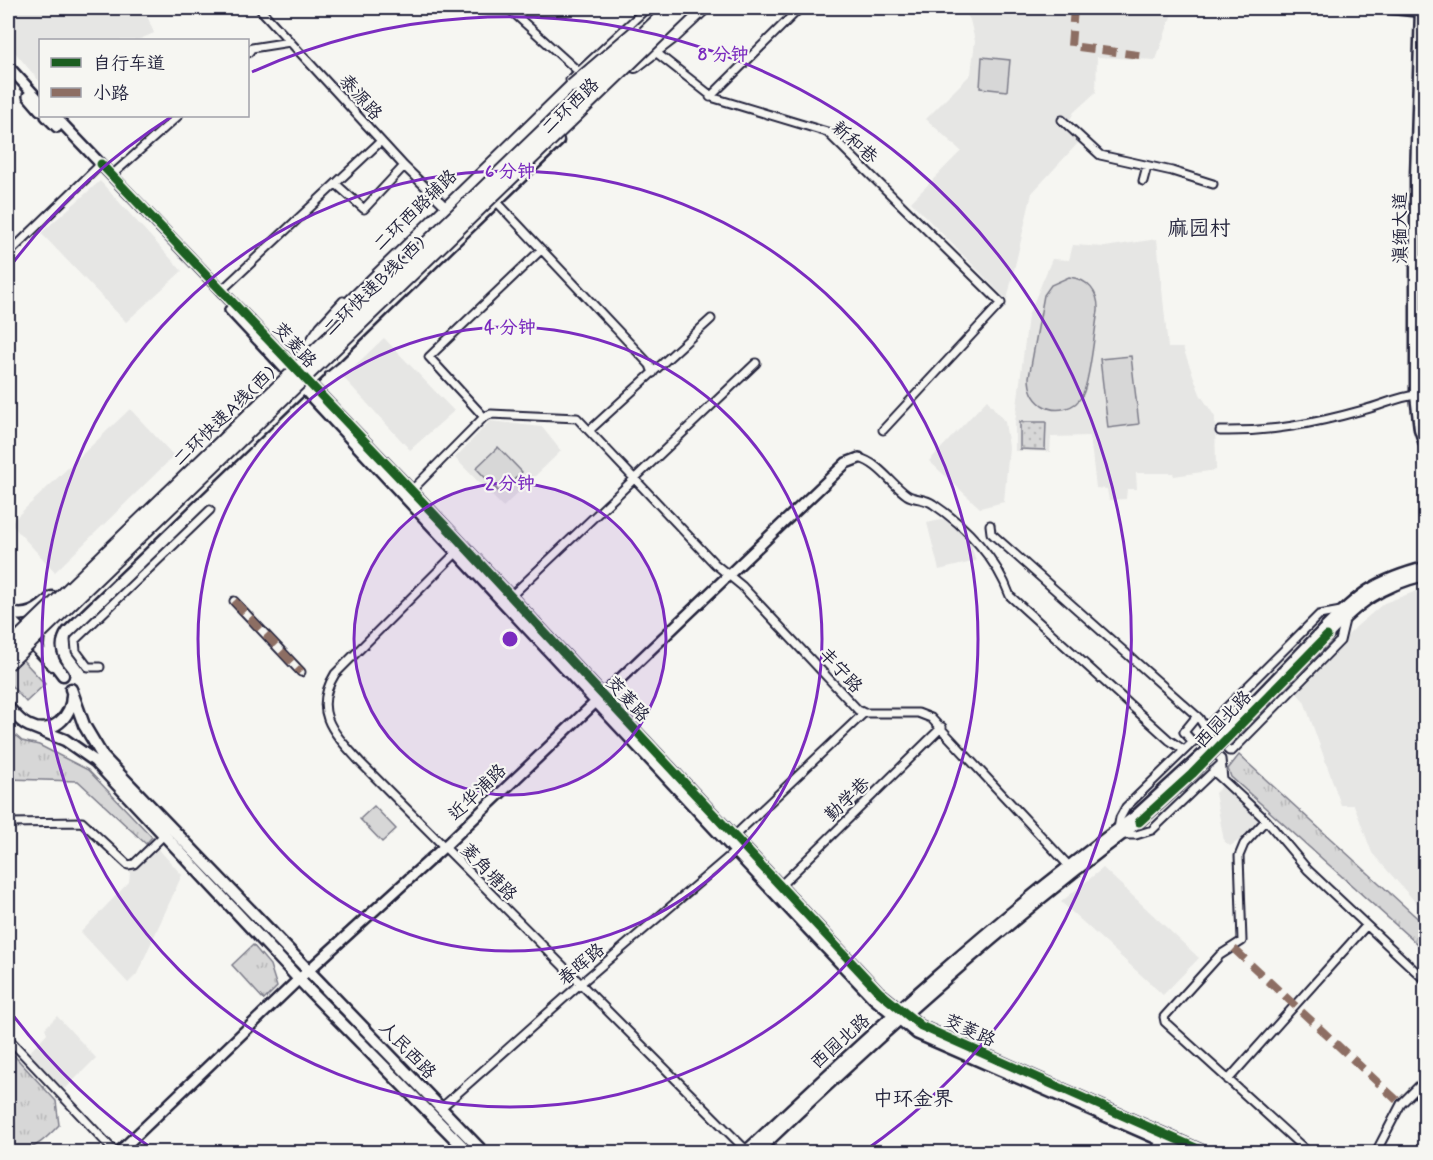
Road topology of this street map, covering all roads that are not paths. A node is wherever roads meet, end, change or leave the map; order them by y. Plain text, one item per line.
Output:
1 (259, 8) edge
2 (508, 8) edge
3 (647, 8) edge
4 (662, 8) edge
5 (669, 8) edge
6 (687, 8) edge
7 (695, 8) edge
8 (704, 8) edge
9 (712, 8) edge
10 (800, 8) edge
11 (1389, 8) edge
12 (1424, 9) edge
13 (290, 42) junction
14 (249, 52) edge
15 (658, 54) junction
16 (8, 66) edge
17 (635, 66) junction
18 (579, 72) junction
19 (8, 75) edge
20 (711, 97) junction
21 (39, 100) edge
22 (39, 109) edge
23 (47, 117) edge
24 (56, 117) edge
25 (177, 117) edge
26 (1062, 120) dead end
27 (381, 141) junction
28 (99, 166) junction
29 (404, 166) junction
30 (1148, 166) junction
31 (112, 175) junction
32 (1143, 181) dead end
33 (336, 184) junction
34 (1213, 184) dead end
35 (496, 201) junction
36 (443, 204) junction
37 (541, 250) junction
38 (8, 254) edge
39 (221, 291) junction
40 (711, 319) dead end
41 (318, 341) junction
42 (756, 363) dead end
43 (653, 373) junction
44 (298, 377) junction
45 (279, 395) dead end
46 (1416, 395) junction
47 (484, 417) junction
48 (591, 429) junction
49 (883, 430) dead end
50 (1220, 431) dead end
51 (1425, 447) edge
52 (859, 458) joint
53 (633, 479) junction
54 (411, 491) junction
55 (210, 510) dead end
56 (990, 525) dead end
57 (460, 549) junction
58 (1425, 567) edge
59 (80, 570) junction
60 (728, 575) junction
61 (1425, 575) edge
62 (96, 587) junction
63 (510, 597) junction
64 (234, 601) dead end
65 (8, 612) edge
66 (1343, 614) junction
67 (8, 616) edge
68 (8, 648) edge
69 (8, 664) edge
70 (88, 667) junction
71 (100, 667) dead end
72 (301, 672) dead end
73 (81, 674) dead end
74 (63, 675) junction
75 (71, 688) junction
76 (598, 698) junction
77 (8, 708) edge
78 (864, 713) junction
79 (1197, 716) junction
80 (30, 726) junction
81 (942, 728) junction
82 (1207, 731) junction
83 (1193, 742) junction
84 (1184, 750) junction
85 (1221, 764) junction
86 (1212, 771) junction
87 (1223, 780) junction
88 (1266, 820) junction
89 (8, 824) edge
90 (1120, 832) junction
91 (164, 835) junction
92 (730, 840) junction
93 (444, 847) junction
94 (739, 849) junction
95 (1069, 866) junction
96 (777, 889) junction
97 (1366, 927) junction
98 (309, 970) junction
99 (298, 980) junction
100 (1425, 981) edge
101 (579, 985) junction
102 (898, 1015) junction
103 (8, 1038) edge
104 (1425, 1079) edge
105 (1227, 1080) junction
106 (1418, 1087) junction
107 (1425, 1093) edge
108 (441, 1108) junction
109 (1161, 1141) junction
110 (117, 1152) edge
111 (468, 1152) edge
112 (483, 1152) edge
113 (746, 1152) edge
114 (757, 1152) edge
115 (1154, 1152) edge
116 (1187, 1152) edge
117 (1205, 1152) edge
118 (1308, 1152) edge
119 (1376, 1152) edge

1 - 13 street, 泰源路
2 - 18 street
3 - 18 street, 二环西路辅路
4 - 41 main road, 二环西路
5 - 41 highway, bridge
5 - 68 highway, 二环快速A线(西), bridge
6 - 69 highway, 二环快速B线(西), bridge
7 - 17 main road, 二环西路
8 - 17 highway
9 - 15 street
10 - 20 street
11 - 12 street
12 - 46 main road, 滇缅大道
13 - 14 street
13 - 27 street, 泰源路
15 - 17 street
15 - 20 street, 新和巷
16 - 21 street
17 - 35 main road, 二环西路
18 - 36 street, 二环西路辅路
19 - 22 street
20 - 49 street, 新和巷
23 - 28 street, 茭菱路
24 - 28 street, 茭菱路
25 - 31 street
26 - 30 street
27 - 29 street, 泰源路
27 - 33 street
28 - 31 street, 茭菱路
28 - 38 street
28 - 44 street, 茭菱路
29 - 33 street
29 - 36 street, 泰源路
30 - 32 street
30 - 34 street
31 - 39 street, 茭菱路
33 - 39 street
35 - 37 street
35 - 44 main road, 二环西路
36 - 44 street, 二环西路辅路
37 - 43 street
37 - 47 street
39 - 44 street, 茭菱路
40 - 43 street
41 - 44 main road, 二环西路
42 - 53 street
43 - 48 street
44 - 45 main road
44 - 54 street, 茭菱路
44 - 57 street, 茭菱路
44 - 59 main road
44 - 62 main road
46 - 50 street
46 - 51 main road, 滇缅大道
47 - 48 street, 丰宁路
47 - 54 street
48 - 53 street, 丰宁路
52 - 60 street, 近华浦路
52 - 84 street
53 - 60 street, 丰宁路
53 - 63 street
54 - 57 street, 茭菱路
55 - 70 street
56 - 79 street
57 - 63 street, 茭菱路
57 - 76 street, 茭菱路
57 - 93 street, 菱角塘路
58 - 66 street, 西园北路
59 - 62 main road
59 - 65 main road
60 - 76 street, 近华浦路
60 - 78 street, 丰宁路
61 - 66 street, 西园北路
62 - 74 main road
63 - 76 street, 茭菱路
64 - 72 street
66 - 82 street
66 - 82 street
66 - 90 street, 西园北路, bridge
67 - 74 main road
70 - 71 street
70 - 73 street
74 - 75 main road
75 - 80 main road
75 - 98 main road, 人民西路
76 - 92 street, 茭菱路
76 - 93 street, 近华浦路
77 - 80 main road
78 - 81 street, 丰宁路
78 - 92 street
79 - 82 street
79 - 83 street
80 - 91 main road, 人民西路
81 - 95 street, 丰宁路
81 - 96 street, 勤学巷
83 - 84 street
83 - 85 street
84 - 90 street
85 - 86 street
85 - 87 street
86 - 87 street
86 - 90 street
87 - 88 street
88 - 97 street
88 - 105 street
89 - 91 street
90 - 95 street, 西园北路
90 - 102 street, 西园北路
91 - 99 main road, 人民西路
92 - 94 street, 茭菱路
93 - 98 street, 近华浦路
93 - 101 street, 菱角塘路
94 - 96 street, 茭菱路
94 - 101 street, 春晖路
95 - 102 street, 西园北路
96 - 102 street, 茭菱路
97 - 100 street
97 - 105 street
98 - 99 street, 近华浦路
98 - 108 main road, 人民西路
99 - 110 street, 近华浦路
99 - 111 main road, 人民西路
101 - 108 street, 春晖路
101 - 113 street, 菱角塘路
102 - 109 street, 茭菱路
102 - 113 street, 西园北路
102 - 114 street, 西园北路
102 - 117 street, 茭菱路
103 - 110 street
104 - 106 street
105 - 118 street
106 - 107 street
106 - 119 street
108 - 112 main road, 人民西路
109 - 115 street
109 - 116 street, 茭菱路

